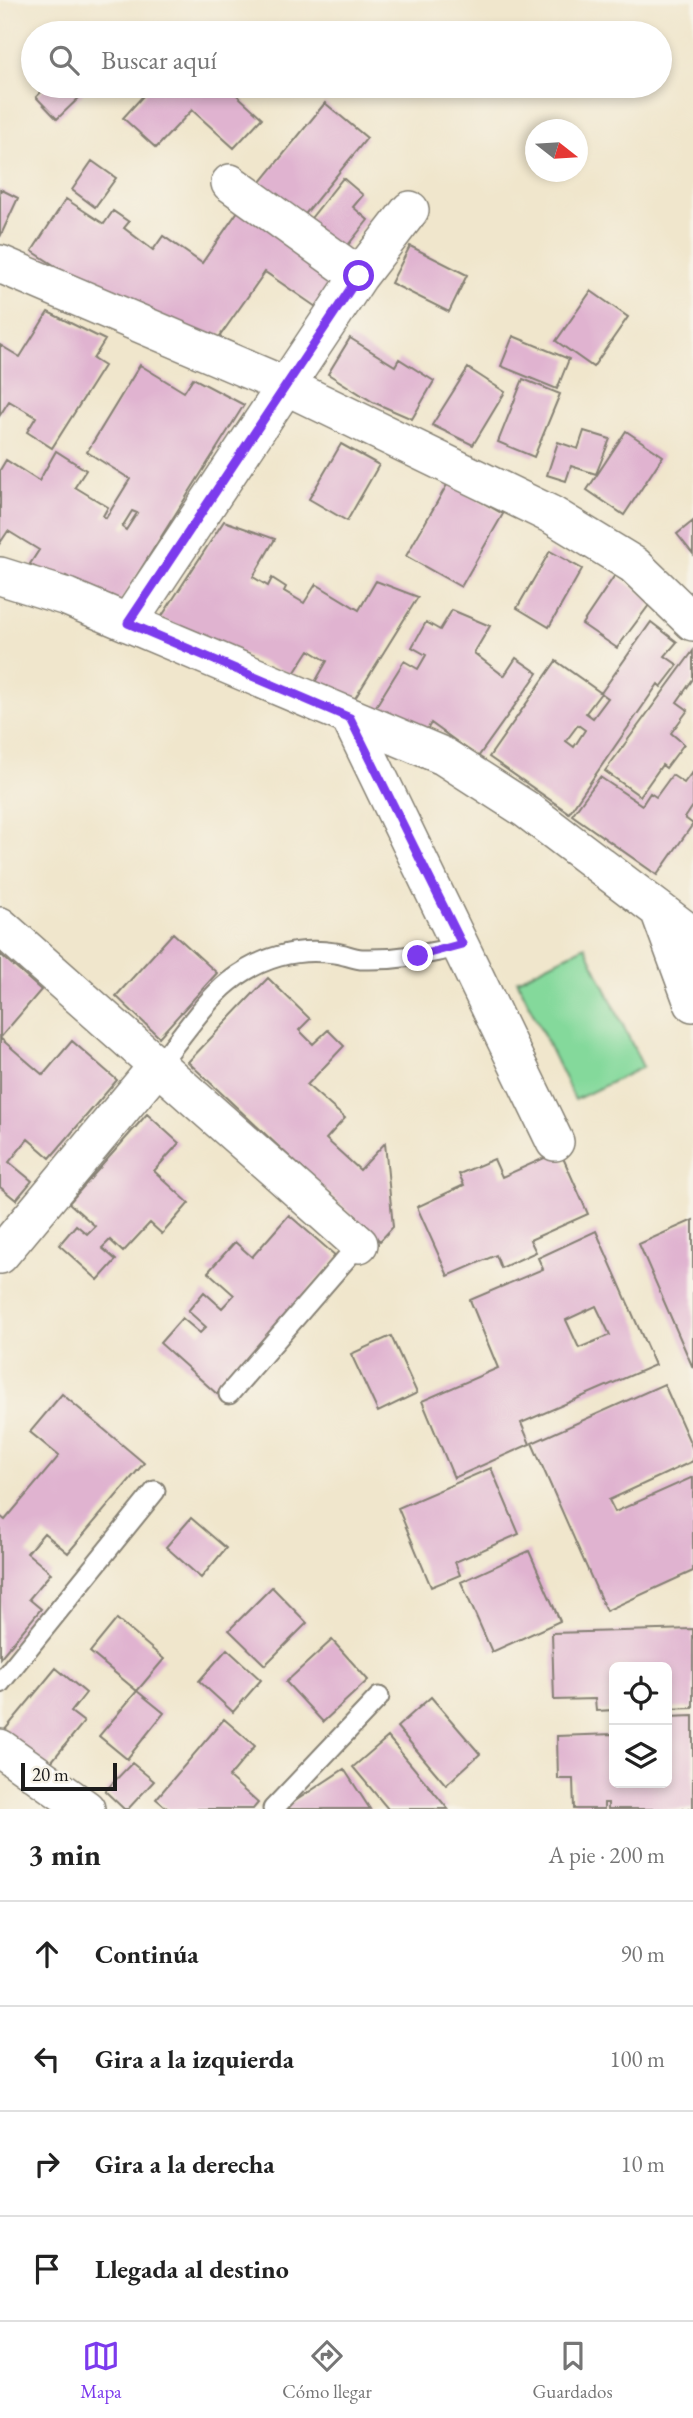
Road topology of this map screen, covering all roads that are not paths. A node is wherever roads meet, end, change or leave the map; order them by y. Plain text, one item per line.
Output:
1 (230, 183) dead end
2 (410, 210) dead end
3 (0, 264) edge
4 (359, 276) junction
5 (286, 386) junction
6 (0, 576) edge
7 (693, 622) edge
8 (128, 623) junction
9 (350, 718) junction
10 (660, 913) junction
11 (0, 926) edge
12 (693, 936) edge
13 (462, 944) junction
14 (693, 1003) edge
15 (159, 1064) junction
16 (555, 1142) dead end
17 (359, 1244) joint
18 (0, 1255) edge
19 (229, 1394) dead end
20 (155, 1491) dead end
21 (0, 1682) edge
22 (379, 1697) dead end
23 (0, 1748) edge
24 (86, 1809) edge
25 (273, 1809) edge

1 - 4 street
2 - 4 street
3 - 5 street
4 - 5 street
5 - 7 street
5 - 8 street
6 - 8 street
8 - 9 street
9 - 10 street
9 - 13 street
10 - 12 street
10 - 14 street
11 - 15 street
13 - 15 lane
13 - 16 street
15 - 17 street
15 - 18 street
17 - 19 lane
20 - 21 lane
22 - 25 lane
23 - 24 street

